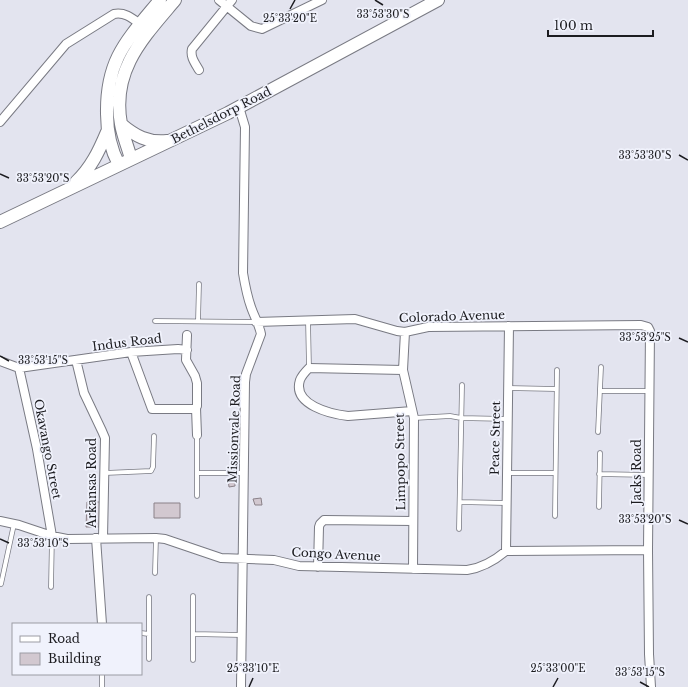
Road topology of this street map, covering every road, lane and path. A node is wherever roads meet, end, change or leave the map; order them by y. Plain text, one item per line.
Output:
1 (160, 0) edge
2 (175, 0) edge
3 (219, 0) edge
4 (322, 0) edge
5 (438, 0) edge
6 (229, 3) edge
7 (140, 24) junction
8 (198, 70) dead end
9 (239, 107) junction
10 (0, 122) edge
11 (121, 124) junction
12 (107, 132) junction
13 (170, 141) junction
14 (131, 159) junction
15 (119, 165) junction
16 (66, 191) junction
17 (0, 222) edge
18 (199, 284) dead end
19 (308, 320) junction
20 (155, 321) dead end
21 (198, 321) junction
22 (256, 322) junction
23 (509, 326) junction
24 (649, 329) joint
25 (405, 332) junction
26 (187, 335) dead end
27 (187, 350) junction
28 (131, 352) junction
29 (76, 360) junction
30 (0, 361) edge
31 (601, 367) dead end
32 (19, 368) junction
33 (309, 368) junction
34 (403, 370) junction
35 (557, 370) dead end
36 (462, 385) dead end
37 (508, 388) junction
38 (556, 389) junction
39 (601, 391) junction
40 (649, 391) junction
41 (196, 408) junction
42 (413, 415) junction
43 (461, 418) junction
44 (507, 419) junction
45 (598, 432) dead end
46 (197, 435) joint
47 (154, 436) dead end
48 (600, 453) dead end
49 (555, 472) junction
50 (105, 473) junction
51 (243, 473) junction
52 (507, 473) junction
53 (198, 474) junction
54 (599, 474) junction
55 (649, 475) junction
56 (197, 496) dead end
57 (460, 502) junction
58 (506, 503) junction
59 (599, 507) dead end
60 (555, 516) dead end
61 (0, 521) edge
62 (413, 521) junction
63 (14, 523) junction
64 (459, 529) dead end
65 (52, 536) junction
66 (100, 538) junction
67 (156, 538) junction
68 (648, 550) junction
69 (506, 551) junction
70 (243, 560) junction
71 (318, 567) junction
72 (413, 569) junction
73 (155, 573) dead end
74 (1, 584) dead end
75 (51, 587) dead end
76 (193, 596) dead end
77 (149, 597) dead end
78 (102, 623) edge
79 (142, 633) edge
80 (149, 634) junction
81 (194, 634) junction
82 (242, 635) junction
83 (149, 659) dead end
84 (193, 660) dead end
85 (102, 675) edge
86 (102, 687) edge
87 (241, 687) edge
88 (651, 687) edge

1 - 7 main road
2 - 11 main road
3 - 6 street
4 - 6 street
5 - 9 main road, Bethelsdorp Road
6 - 8 street
7 - 10 street
7 - 12 main road
9 - 13 main road, Bethelsdorp Road
9 - 22 street, Missionvale Road
11 - 13 main road
11 - 14 main road
12 - 15 main road
12 - 16 main road
13 - 14 main road, Bethelsdorp Road
14 - 15 main road, Bethelsdorp Road
15 - 16 main road, Bethelsdorp Road
16 - 17 main road, Bethelsdorp Road
18 - 21 lane
19 - 22 street, Colorado Avenue
19 - 25 street, Colorado Avenue
19 - 33 lane
20 - 21 lane
21 - 22 lane
22 - 51 street, Missionvale Road
23 - 24 street, Colorado Avenue
23 - 25 street, Colorado Avenue
23 - 37 street, Peace Street
24 - 40 street, Jacks Road
25 - 34 street, Limpopo Street
26 - 27 street
27 - 28 street, Indus Road
27 - 41 street
28 - 29 street, Indus Road
28 - 41 street
29 - 32 street, Indus Road
29 - 50 street, Arkansas Road
30 - 32 street, Indus Road
31 - 39 lane
32 - 65 street, Okavango Street
33 - 34 street
33 - 42 street
34 - 42 street, Limpopo Street
35 - 38 lane
36 - 43 lane
37 - 38 lane
37 - 44 street, Peace Street
38 - 49 lane
39 - 40 lane
39 - 45 lane
40 - 55 street, Jacks Road
41 - 46 street
42 - 43 lane
42 - 62 street, Limpopo Street
43 - 44 lane
43 - 57 lane
44 - 52 street, Peace Street
46 - 53 lane
47 - 50 lane
48 - 54 lane
49 - 52 lane
49 - 60 lane
50 - 66 street, Arkansas Road
51 - 53 lane
51 - 70 street, Missionvale Road
52 - 58 street, Peace Street
53 - 56 lane
54 - 55 lane
54 - 59 lane
55 - 68 street, Jacks Road
57 - 58 lane
57 - 64 lane
58 - 69 street, Peace Street
61 - 63 street, Congo Avenue
62 - 71 street
62 - 72 street, Limpopo Street
63 - 65 street, Congo Avenue
63 - 74 lane
65 - 66 street, Congo Avenue
65 - 75 lane
66 - 67 street, Congo Avenue
66 - 78 street, Arkansas Road
67 - 70 street, Congo Avenue
67 - 73 lane
68 - 69 street
68 - 88 street, Jacks Road
69 - 72 street, Congo Avenue
70 - 71 street, Congo Avenue
70 - 82 street, Missionvale Road
71 - 72 street, Congo Avenue
76 - 81 lane
77 - 80 lane
79 - 80 lane
80 - 83 lane
81 - 82 lane
81 - 84 lane
82 - 87 street, Missionvale Road
85 - 86 lane

